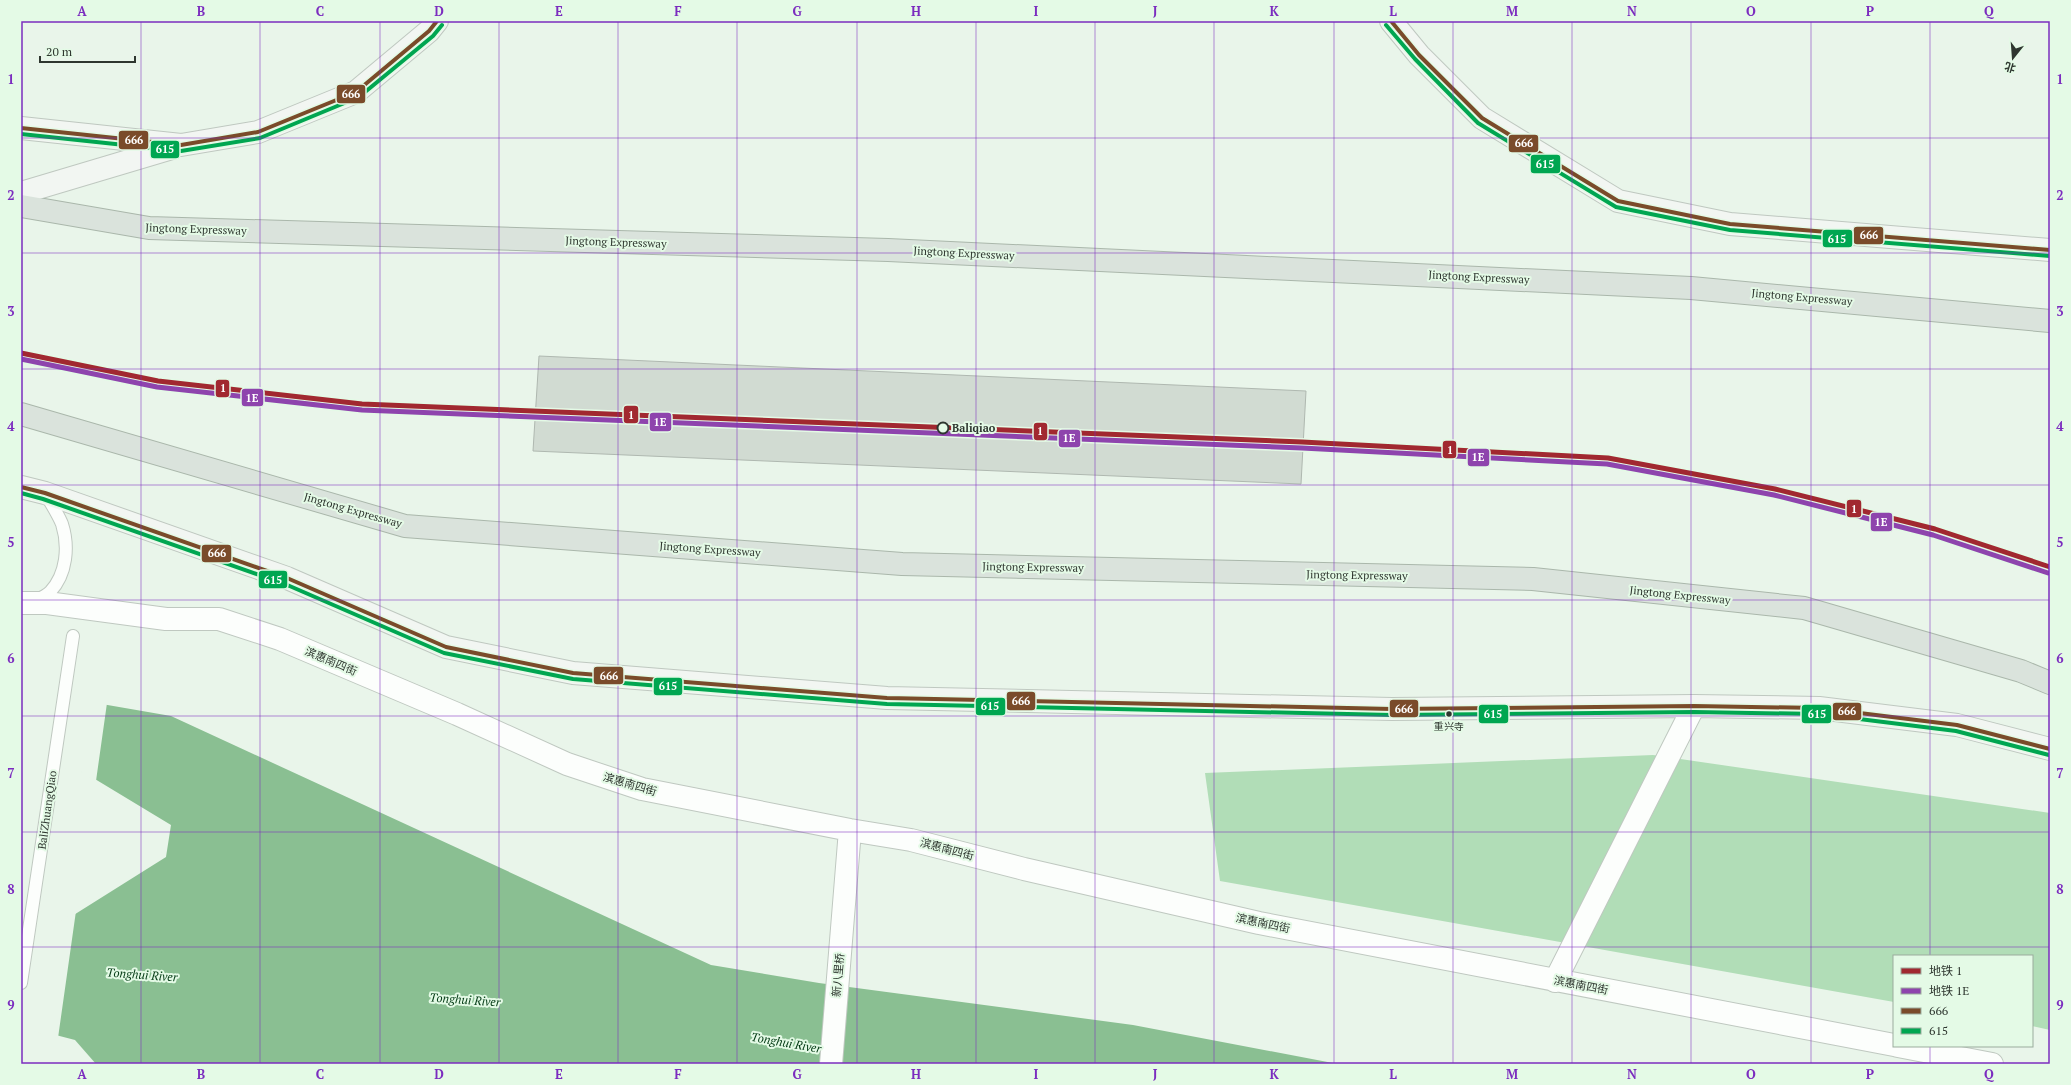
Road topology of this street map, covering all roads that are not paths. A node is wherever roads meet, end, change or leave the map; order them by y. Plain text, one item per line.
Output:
1 (437, 21) edge
2 (1391, 21) edge
3 (21, 128) edge
4 (181, 145) junction
5 (21, 193) edge
6 (21, 206) edge
7 (2050, 250) edge
8 (2050, 321) edge
9 (21, 414) edge
10 (32, 421) edge
11 (21, 487) edge
12 (45, 493) junction
13 (27, 603) edge
14 (72, 636) dead end
15 (2050, 683) edge
16 (1694, 706) junction
17 (2050, 749) edge
18 (850, 830) junction
19 (1555, 980) junction
20 (21, 983) edge
21 (1893, 1045) edge
22 (1903, 1047) edge
23 (831, 1064) edge
24 (1992, 1064) edge

1 - 4 street
2 - 7 street
3 - 4 street
4 - 5 street
6 - 8 highway, Jingtong Expressway
9 - 10 highway, Jingtong Expressway
10 - 15 highway, Jingtong Expressway
11 - 12 street
12 - 13 lane
12 - 16 street
13 - 18 street, 滨惠南四街
14 - 20 lane, BaliZhuangQiao
16 - 17 street
16 - 19 street
18 - 19 street, 滨惠南四街
18 - 23 street, 新八里桥
19 - 21 street, 滨惠南四街
22 - 24 street

